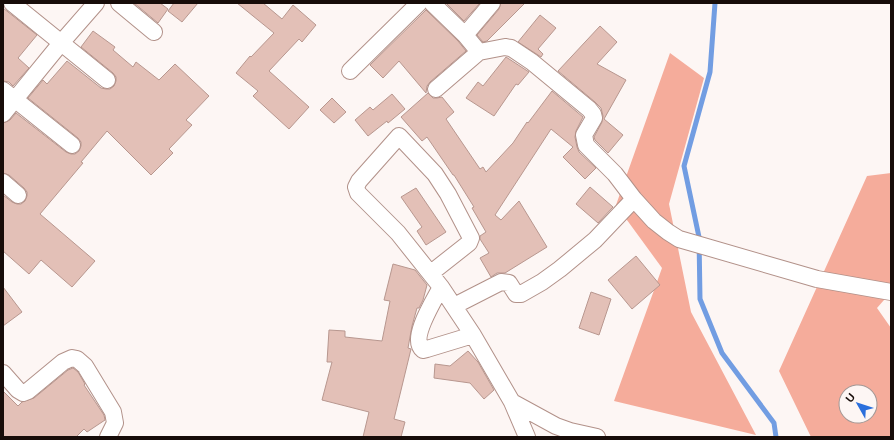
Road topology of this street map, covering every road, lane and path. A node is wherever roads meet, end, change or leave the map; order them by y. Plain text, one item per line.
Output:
1 (12, 3) edge
2 (96, 3) edge
3 (119, 3) edge
4 (419, 3) edge
5 (432, 3) edge
6 (492, 3) edge
7 (154, 32) dead end
8 (465, 35) junction
9 (61, 43) junction
10 (479, 52) junction
11 (350, 71) dead end
12 (107, 80) dead end
13 (436, 89) dead end
14 (9, 94) edge
15 (3, 114) edge
16 (72, 145) dead end
17 (3, 182) edge
18 (18, 195) dead end
19 (634, 199) junction
20 (431, 273) junction
21 (441, 287) junction
22 (891, 292) edge
23 (454, 306) junction
24 (473, 335) junction
25 (3, 373) edge
26 (512, 402) junction
27 (570, 434) edge
28 (108, 437) edge
29 (527, 437) edge
30 (597, 437) edge

1 - 9 street
2 - 9 street
3 - 7 street
4 - 11 street
5 - 8 street
6 - 8 street
8 - 10 street
9 - 12 street
9 - 14 street
10 - 13 street
10 - 19 street
14 - 15 street
14 - 16 street
17 - 18 street
19 - 22 street
19 - 23 street
20 - 20 street
20 - 21 street
21 - 23 street
21 - 24 street
23 - 24 street
24 - 26 street
25 - 28 street
26 - 27 street
26 - 29 street
27 - 30 street

